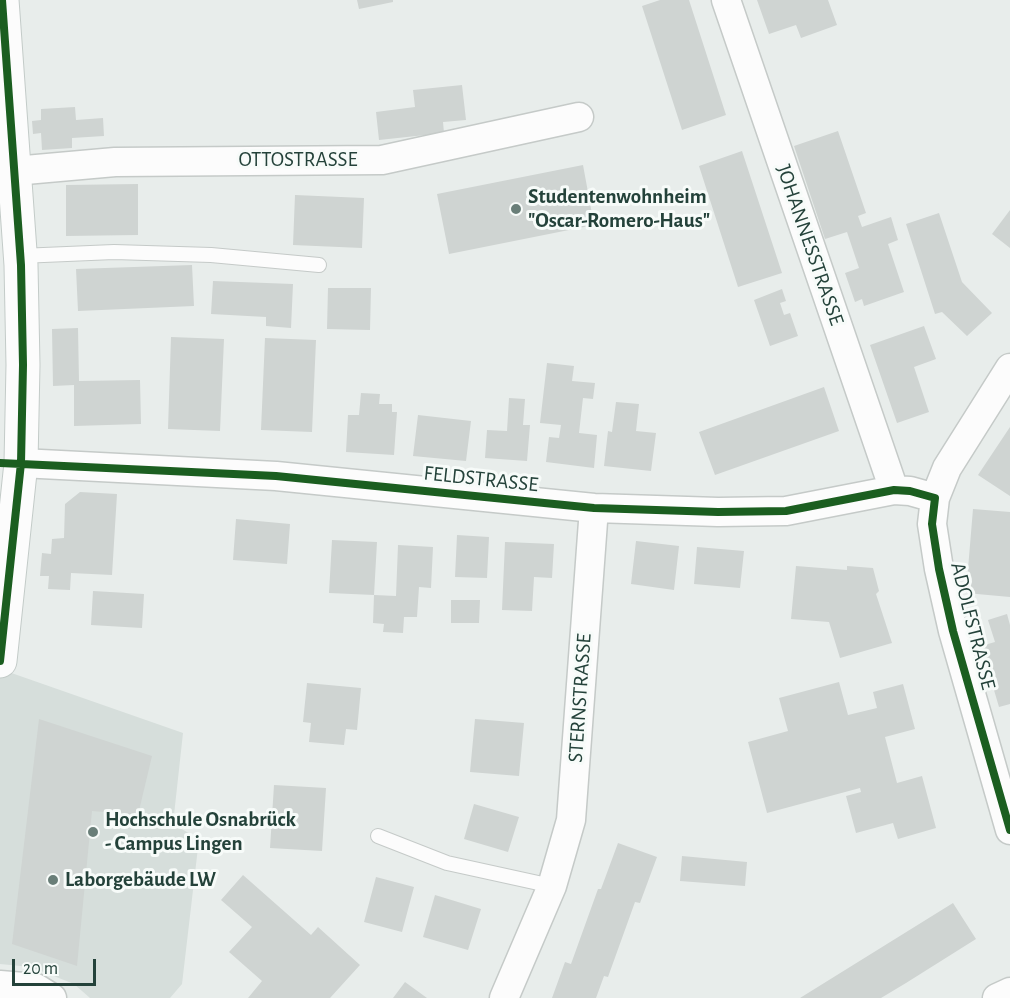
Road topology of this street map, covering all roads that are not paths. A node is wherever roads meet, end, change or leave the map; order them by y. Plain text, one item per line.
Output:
1 (2, 0) edge
2 (726, 0) edge
3 (579, 117) dead end
4 (14, 171) junction
5 (20, 256) junction
6 (319, 265) dead end
7 (1010, 368) edge
8 (18, 445) junction
9 (894, 490) junction
10 (935, 498) junction
11 (594, 508) junction
12 (0, 661) edge
13 (1010, 830) edge
14 (378, 836) dead end
15 (552, 886) junction
16 (0, 985) edge
17 (1010, 992) edge
18 (52, 998) edge
19 (504, 998) edge
20 (997, 998) edge

1 - 4 main road
2 - 9 street, JOHANNESSTRASSE
3 - 4 street, OTTOSTRASSE
4 - 5 main road
5 - 6 lane
5 - 8 main road
7 - 10 street, ADOLFSTRASSE
8 - 11 street, FELDSTRASSE
8 - 12 main road
9 - 10 street, FELDSTRASSE
9 - 11 street, FELDSTRASSE
10 - 13 street, ADOLFSTRASSE
11 - 15 street, STERNSTRASSE
14 - 15 lane
15 - 19 street, STERNSTRASSE
16 - 18 street
17 - 20 street

